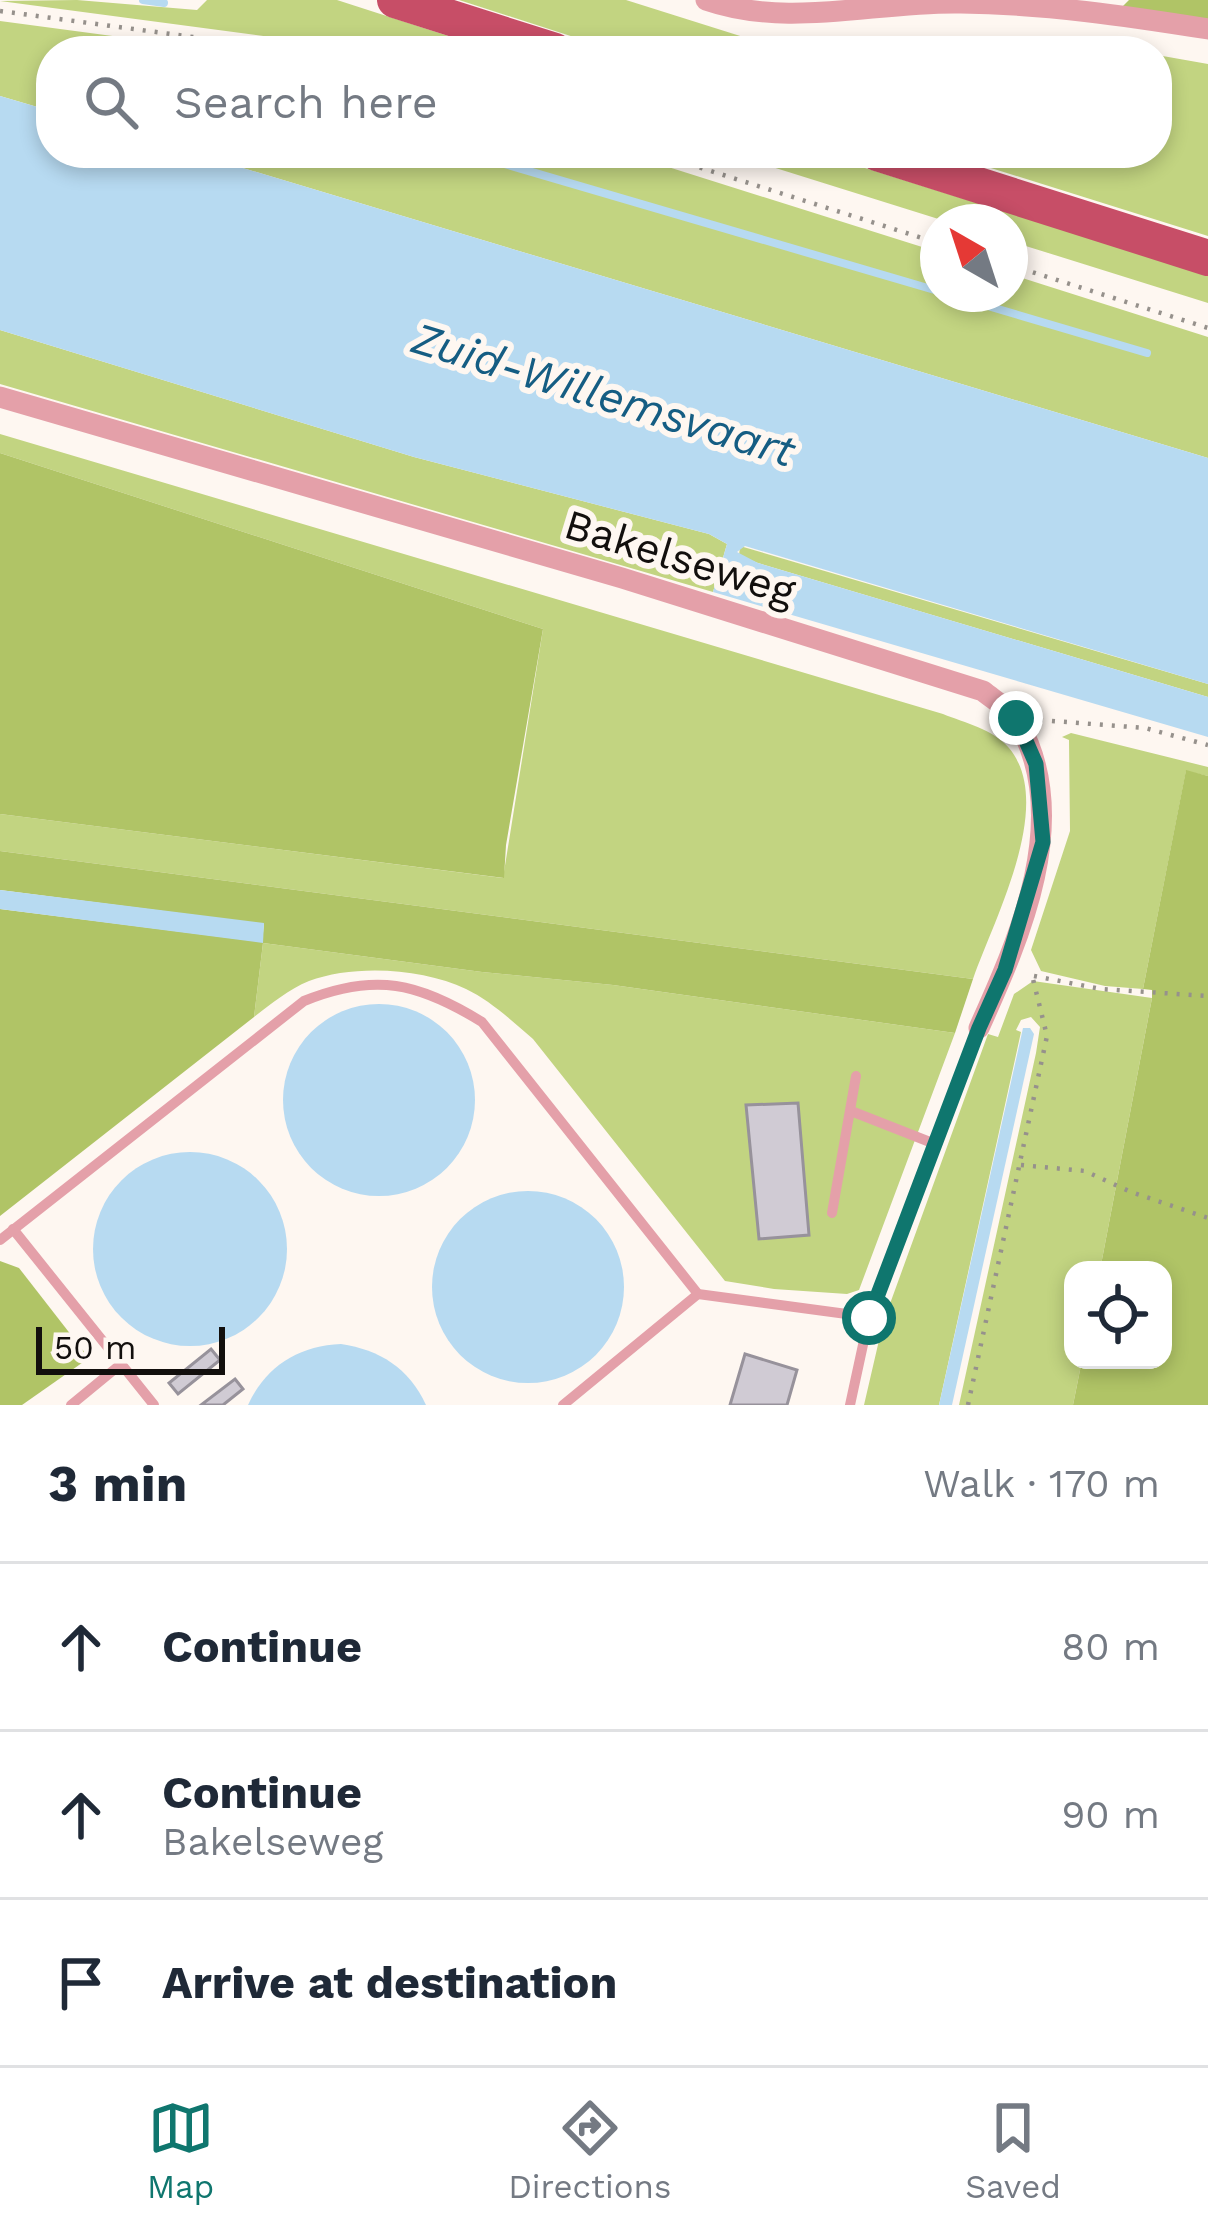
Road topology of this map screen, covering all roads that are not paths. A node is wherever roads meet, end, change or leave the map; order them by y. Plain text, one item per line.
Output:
1 (394, 0) edge
2 (706, 0) edge
3 (1208, 29) edge
4 (508, 36) edge
5 (924, 168) edge
6 (1208, 258) edge
7 (0, 397) edge
8 (979, 1028) joint
9 (856, 1076) dead end
10 (851, 1111) junction
11 (935, 1144) junction
12 (832, 1214) dead end
13 (13, 1229) junction
14 (0, 1240) edge
15 (698, 1294) junction
16 (869, 1318) junction
17 (121, 1364) junction
18 (71, 1405) edge
19 (154, 1405) edge
20 (563, 1405) edge
21 (850, 1405) edge

1 - 4 main road
2 - 3 street
5 - 6 main road
7 - 8 street, Bakelseweg
8 - 11 lane
9 - 10 lane
10 - 11 lane
10 - 12 lane
11 - 16 lane
13 - 14 lane
13 - 15 lane
13 - 17 lane
15 - 16 lane
15 - 20 lane
16 - 21 lane
17 - 18 lane
17 - 19 lane

